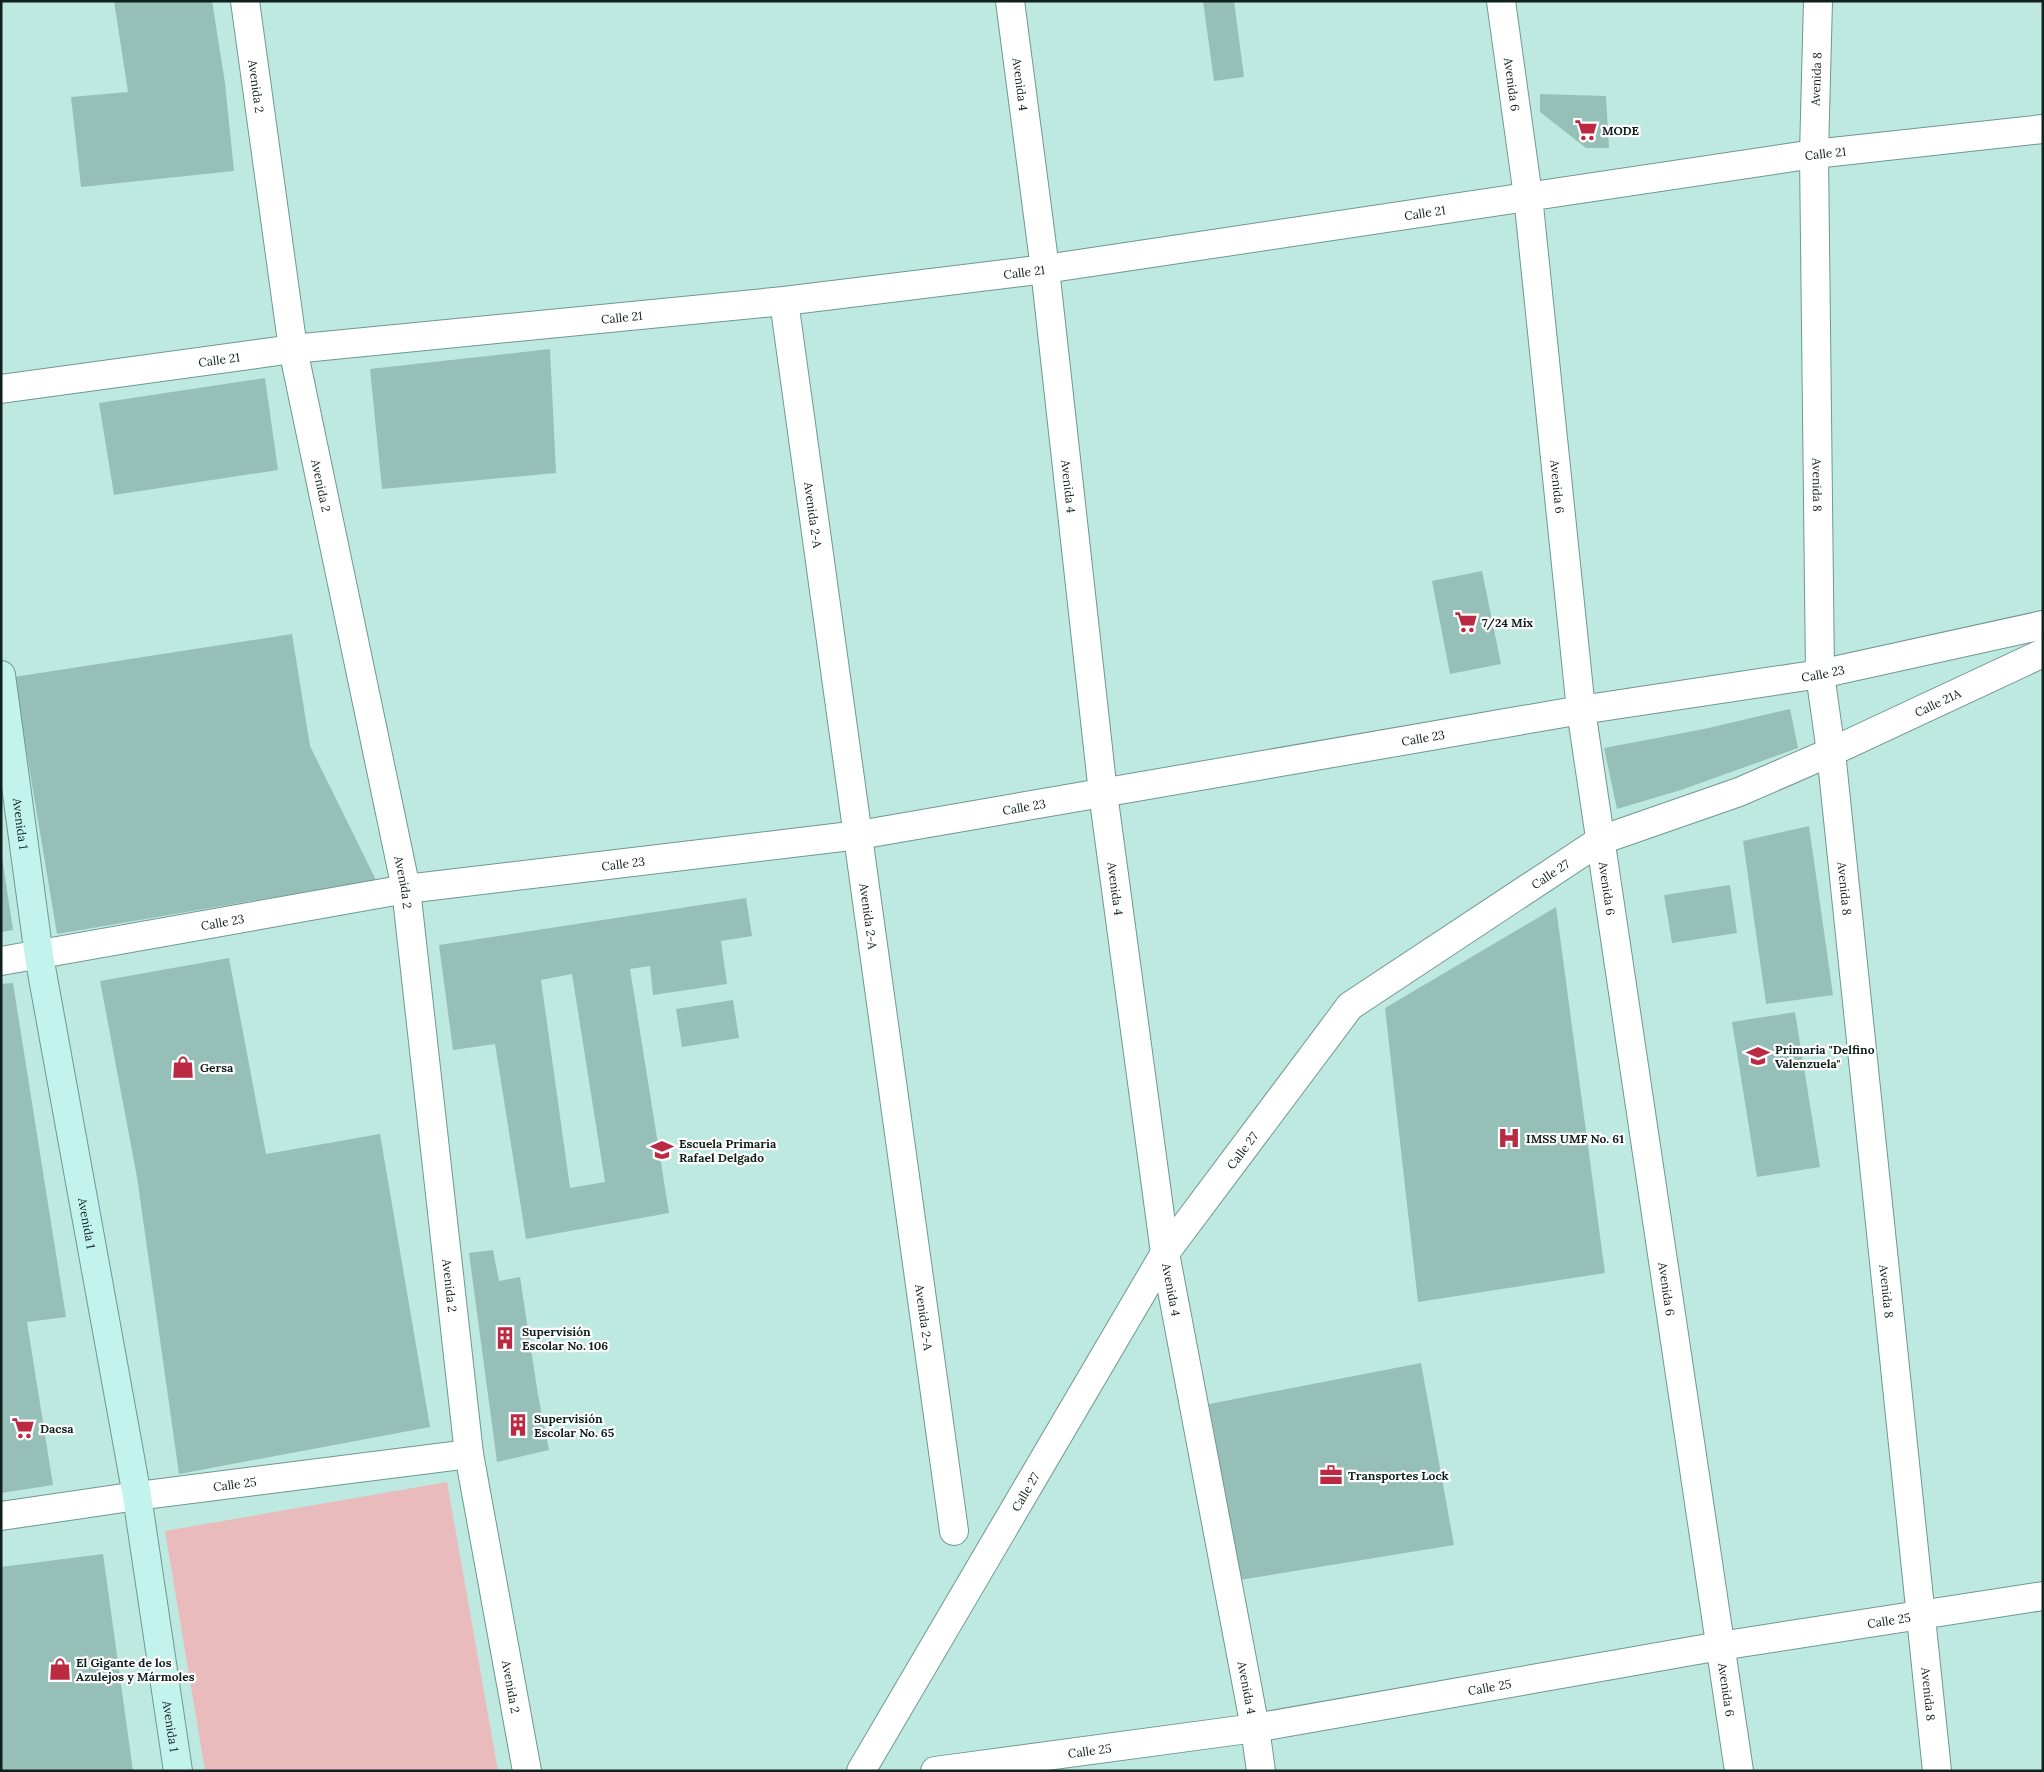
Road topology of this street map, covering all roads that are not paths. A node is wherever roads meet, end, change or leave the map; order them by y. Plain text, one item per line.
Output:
1 (245, 1) edge
2 (1010, 1) edge
3 (1501, 1) edge
4 (1818, 1) edge
5 (2043, 129) edge
6 (1814, 154) junction
7 (1528, 196) junction
8 (1045, 269) junction
9 (784, 301) junction
10 (293, 349) junction
11 (1, 389) edge
12 (2043, 625) edge
13 (2043, 653) edge
14 (1820, 674) junction
15 (1, 675) edge
16 (1581, 710) junction
17 (1831, 752) junction
18 (1103, 793) junction
19 (859, 835) junction
20 (1600, 840) junction
21 (406, 889) junction
22 (39, 956) junction
23 (1, 961) edge
24 (1165, 1253) junction
25 (469, 1454) junction
26 (137, 1496) junction
27 (1, 1516) edge
28 (954, 1531) dead end
29 (2043, 1596) edge
30 (1922, 1615) junction
31 (1720, 1646) junction
32 (1255, 1728) junction
33 (984, 1768) edge
34 (178, 1771) edge
35 (527, 1771) edge
36 (861, 1771) edge
37 (935, 1771) edge
38 (1261, 1771) edge
39 (1739, 1771) edge
40 (1937, 1771) edge

1 - 10 street, Avenida 2
2 - 8 street, Avenida 4
3 - 7 street, Avenida 6
4 - 6 street, Avenida 8
5 - 6 street, Calle 21
6 - 7 street, Calle 21
6 - 14 street, Avenida 8
7 - 8 street, Calle 21
7 - 16 street, Avenida 6
8 - 9 street, Calle 21
8 - 18 street, Avenida 4
9 - 10 street, Calle 21
9 - 19 street, Avenida 2-A
10 - 11 street, Calle 21
10 - 21 street, Avenida 2
12 - 14 street, Calle 23
13 - 17 street, Calle 21A
14 - 16 street, Calle 23
14 - 17 street, Avenida 8
15 - 22 main road, Avenida 1
16 - 18 street, Calle 23
16 - 20 street, Avenida 6
17 - 20 street, Calle 27
17 - 30 street, Avenida 8
18 - 19 street, Calle 23
18 - 24 street, Avenida 4
19 - 21 street, Calle 23
19 - 28 street, Avenida 2-A
20 - 24 street, Calle 27
20 - 31 street, Avenida 6
21 - 22 street, Calle 23
21 - 25 street, Avenida 2
22 - 23 street, Calle 23
22 - 26 main road, Avenida 1
24 - 32 street, Avenida 4
24 - 36 street, Calle 27
25 - 26 street, Calle 25
25 - 35 street, Avenida 2
26 - 27 street, Calle 25
26 - 34 main road, Avenida 1
29 - 30 street, Calle 25
30 - 31 street, Calle 25
30 - 40 street, Avenida 8
31 - 32 street, Calle 25
31 - 39 street, Avenida 6
32 - 33 street, Calle 25
32 - 38 street, Avenida 4
33 - 37 street, Calle 25

